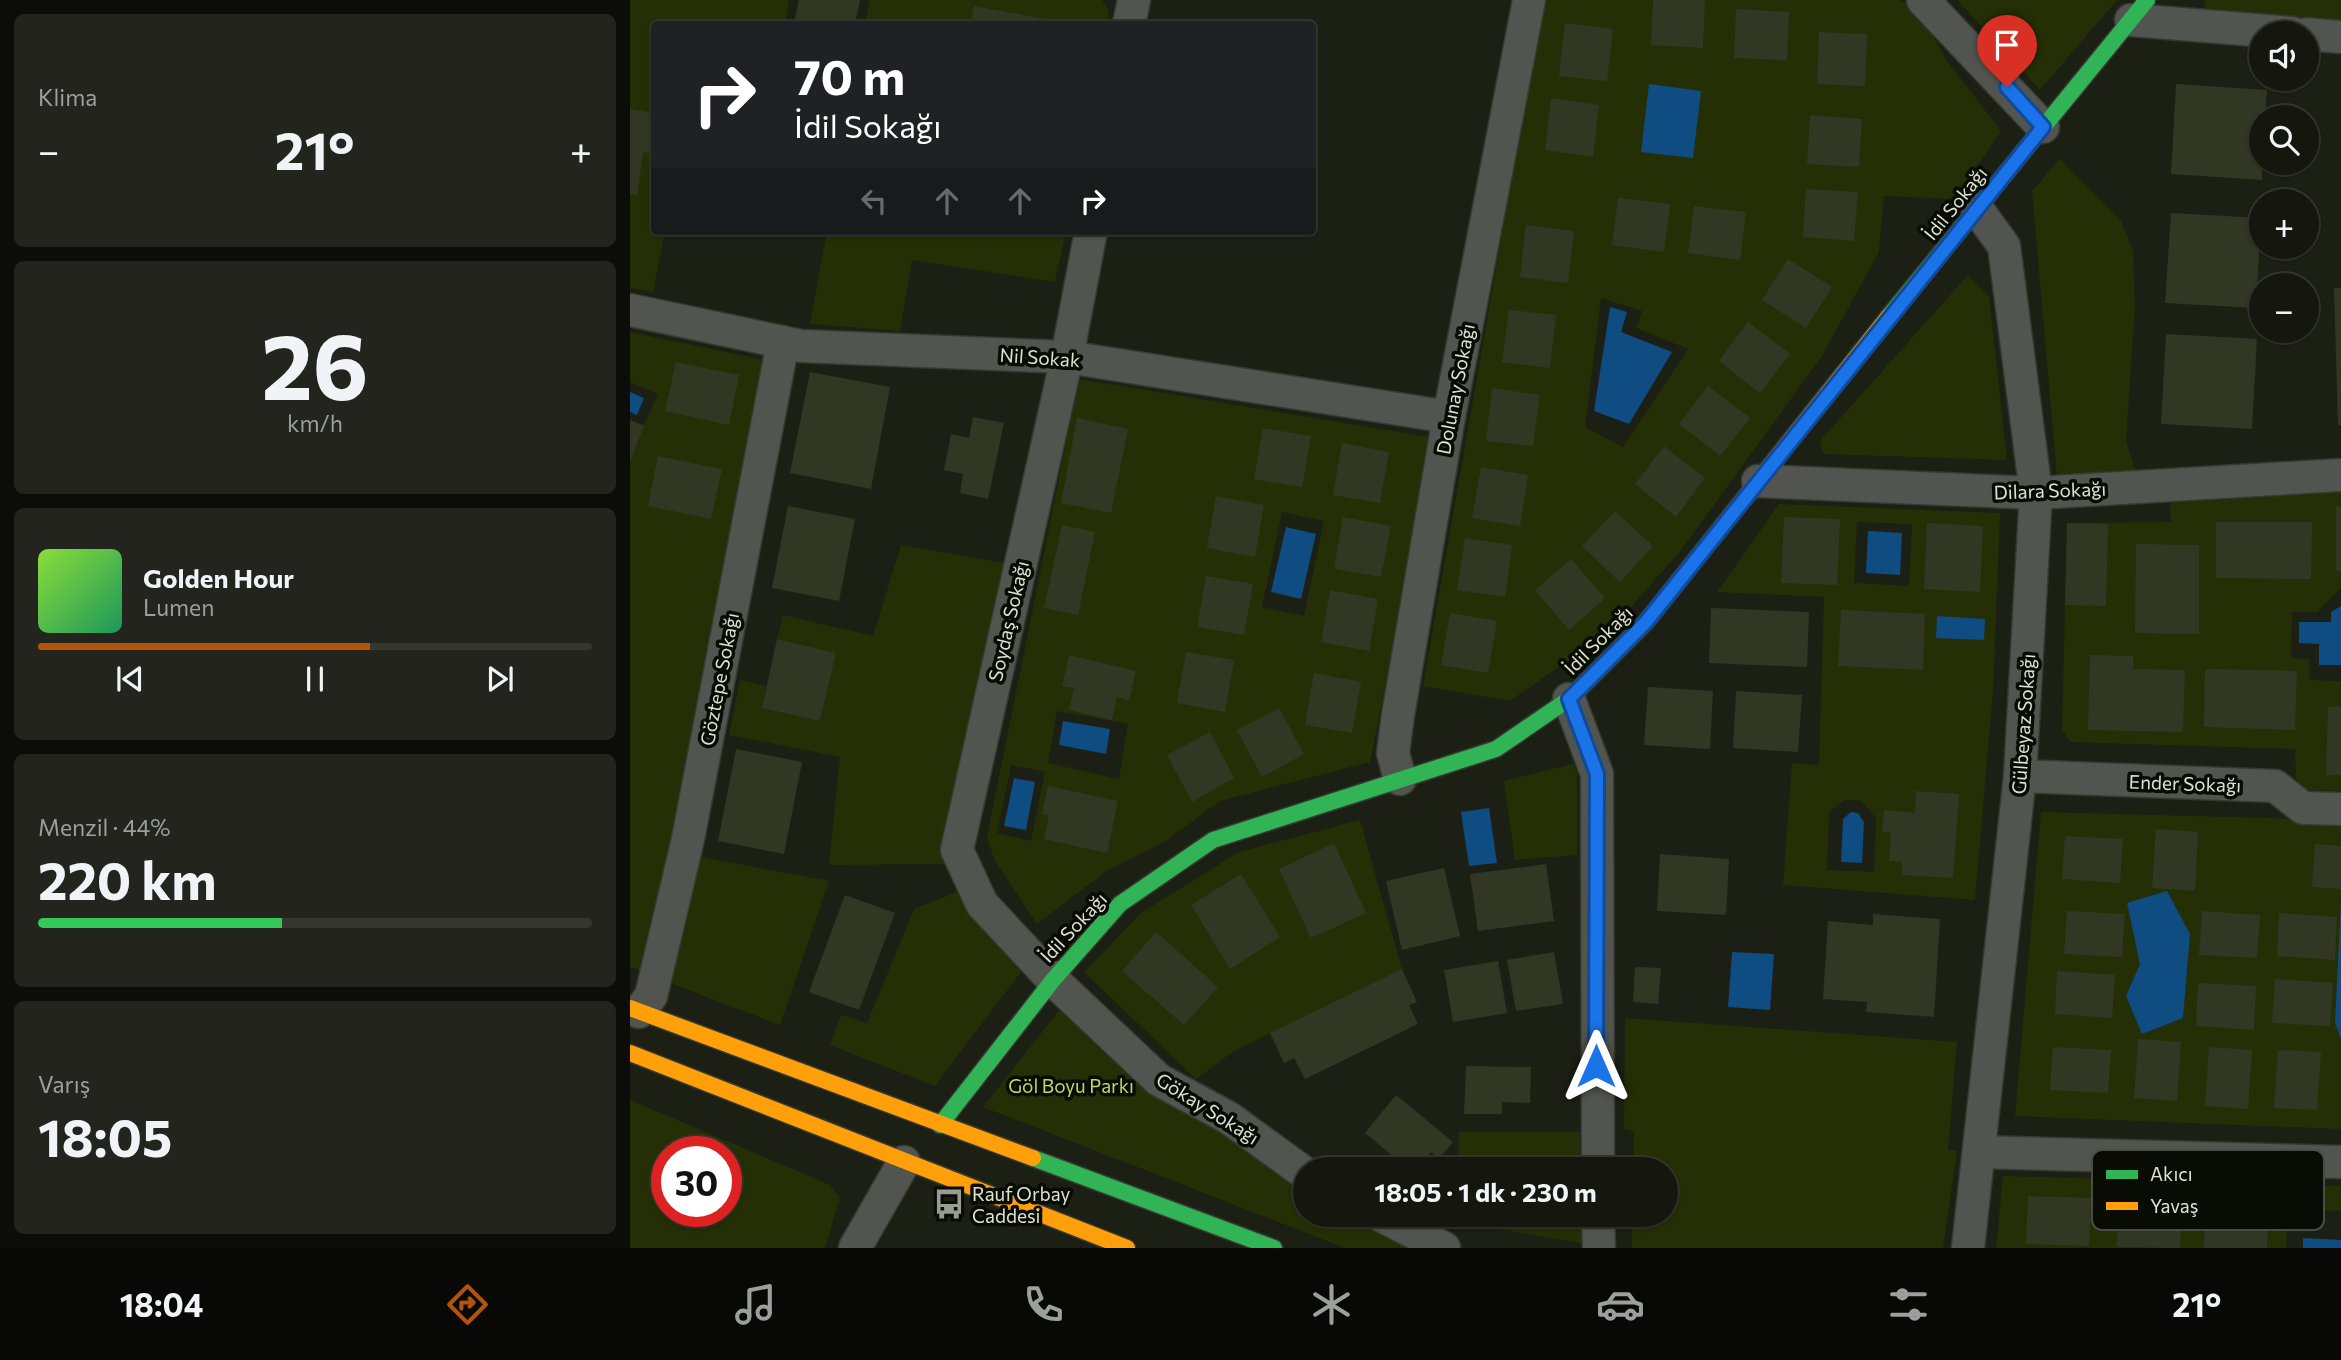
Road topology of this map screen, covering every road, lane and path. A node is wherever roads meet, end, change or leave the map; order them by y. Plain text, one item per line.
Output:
1 (1134, 0) edge
2 (1529, 0) edge
3 (1923, 0) edge
4 (2139, 10) edge
5 (1130, 21) edge
6 (2249, 27) edge
7 (2319, 35) edge
8 (2341, 37) edge
9 (2043, 127) junction
10 (1977, 209) junction
11 (1090, 235) edge
12 (630, 310) edge
13 (783, 342) junction
14 (1068, 357) junction
15 (1449, 417) junction
16 (2341, 475) edge
17 (1758, 481) junction
18 (2036, 493) junction
19 (1569, 699) junction
20 (2021, 776) junction
21 (1400, 779) junction
22 (2341, 809) edge
23 (1053, 980) junction
24 (635, 1010) edge
25 (630, 1054) edge
26 (940, 1125) junction
27 (1980, 1152) junction
28 (2092, 1155) edge
29 (1598, 1157) edge
30 (904, 1162) junction
31 (1293, 1165) edge
32 (1403, 1227) edge
33 (1598, 1227) edge
34 (855, 1248) edge
35 (1127, 1248) edge
36 (1274, 1248) edge
37 (1444, 1248) edge
38 (1599, 1248) edge
39 (1968, 1248) edge

1 - 5 street
2 - 15 street, Dolunay Sokağı
3 - 9 street
4 - 6 street
4 - 9 street, İdil Sokağı
7 - 8 street
9 - 10 street, İdil Sokağı
10 - 17 street, İdil Sokağı
10 - 18 street, Gülbeyaz Sokağı
11 - 14 street, Soydaş Sokağı
12 - 13 street, Nil Sokak
13 - 14 street, Nil Sokak
13 - 24 street, Göztepe Sokağı
14 - 15 street, Nil Sokak
14 - 23 street, Soydaş Sokağı
15 - 21 street, Dolunay Sokağı
16 - 18 street, Dilara Sokağı
17 - 18 street, Dilara Sokağı
17 - 19 street, İdil Sokağı
18 - 20 street, Gülbeyaz Sokağı
19 - 21 street, İdil Sokağı
19 - 29 street
20 - 22 street, Ender Sokağı
20 - 27 street, Gülbeyaz Sokağı
21 - 23 street, İdil Sokağı
23 - 26 street, İdil Sokağı
23 - 31 street, Gökay Sokağı
24 - 26 street
25 - 30 street
26 - 36 street
27 - 28 street
27 - 39 street, Gülbeyaz Sokağı
30 - 34 street
30 - 35 street
32 - 37 street
33 - 38 street

